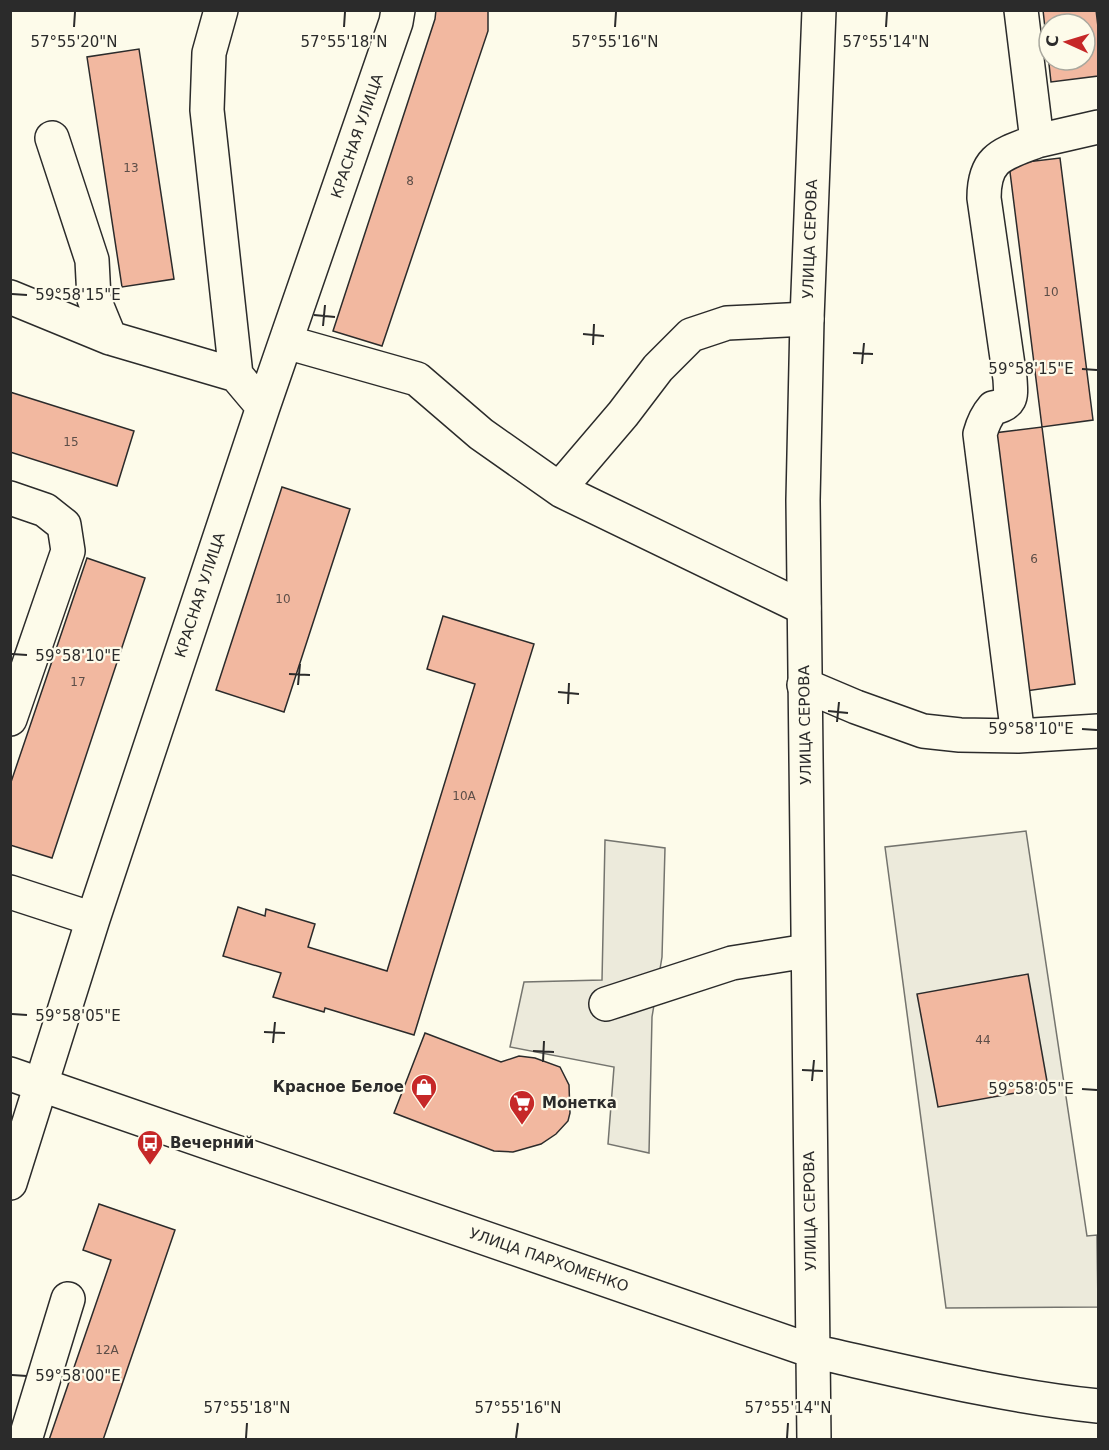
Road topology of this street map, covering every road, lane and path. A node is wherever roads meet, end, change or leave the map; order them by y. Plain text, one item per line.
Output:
1 (221, 10) edge
2 (398, 10) edge
3 (819, 10) edge
4 (1021, 10) edge
5 (1098, 127) edge
6 (52, 138) dead end
7 (1037, 141) junction
8 (10, 297) edge
9 (807, 320) junction
10 (110, 338) junction
11 (286, 342) junction
12 (236, 375) junction
13 (263, 407) junction
14 (559, 489) junction
15 (10, 498) edge
16 (804, 608) junction
17 (804, 685) junction
18 (10, 719) edge
19 (1098, 731) edge
20 (1018, 736) junction
21 (10, 892) edge
22 (93, 919) junction
23 (807, 951) junction
24 (606, 1005) dead end
25 (25, 1080) edge
26 (10, 1183) edge
27 (68, 1299) dead end
28 (812, 1351) junction
29 (1098, 1406) edge
30 (25, 1440) edge
31 (814, 1440) edge

1 - 12 main road
2 - 11 main road, КРАСНАЯ УЛИЦА
3 - 9 main road, УЛИЦА СЕРОВА
4 - 7 main road
5 - 7 main road
6 - 10 main road
7 - 20 main road
8 - 10 main road
9 - 14 main road
9 - 16 main road, УЛИЦА СЕРОВА
10 - 12 main road
11 - 13 main road, КРАСНАЯ УЛИЦА
11 - 14 main road
12 - 13 main road
13 - 22 main road, КРАСНАЯ УЛИЦА
14 - 16 main road
15 - 18 main road
16 - 17 main road, УЛИЦА СЕРОВА
17 - 20 main road
17 - 23 main road, УЛИЦА СЕРОВА
19 - 20 main road
21 - 22 main road
22 - 25 main road, КРАСНАЯ УЛИЦА
23 - 24 main road
23 - 28 main road, УЛИЦА СЕРОВА
25 - 26 main road, КРАСНАЯ УЛИЦА
25 - 28 main road, УЛИЦА ПАРХОМЕНКО
27 - 30 main road
28 - 29 main road, УЛИЦА ПАРХОМЕНКО
28 - 31 main road, УЛИЦА СЕРОВА

